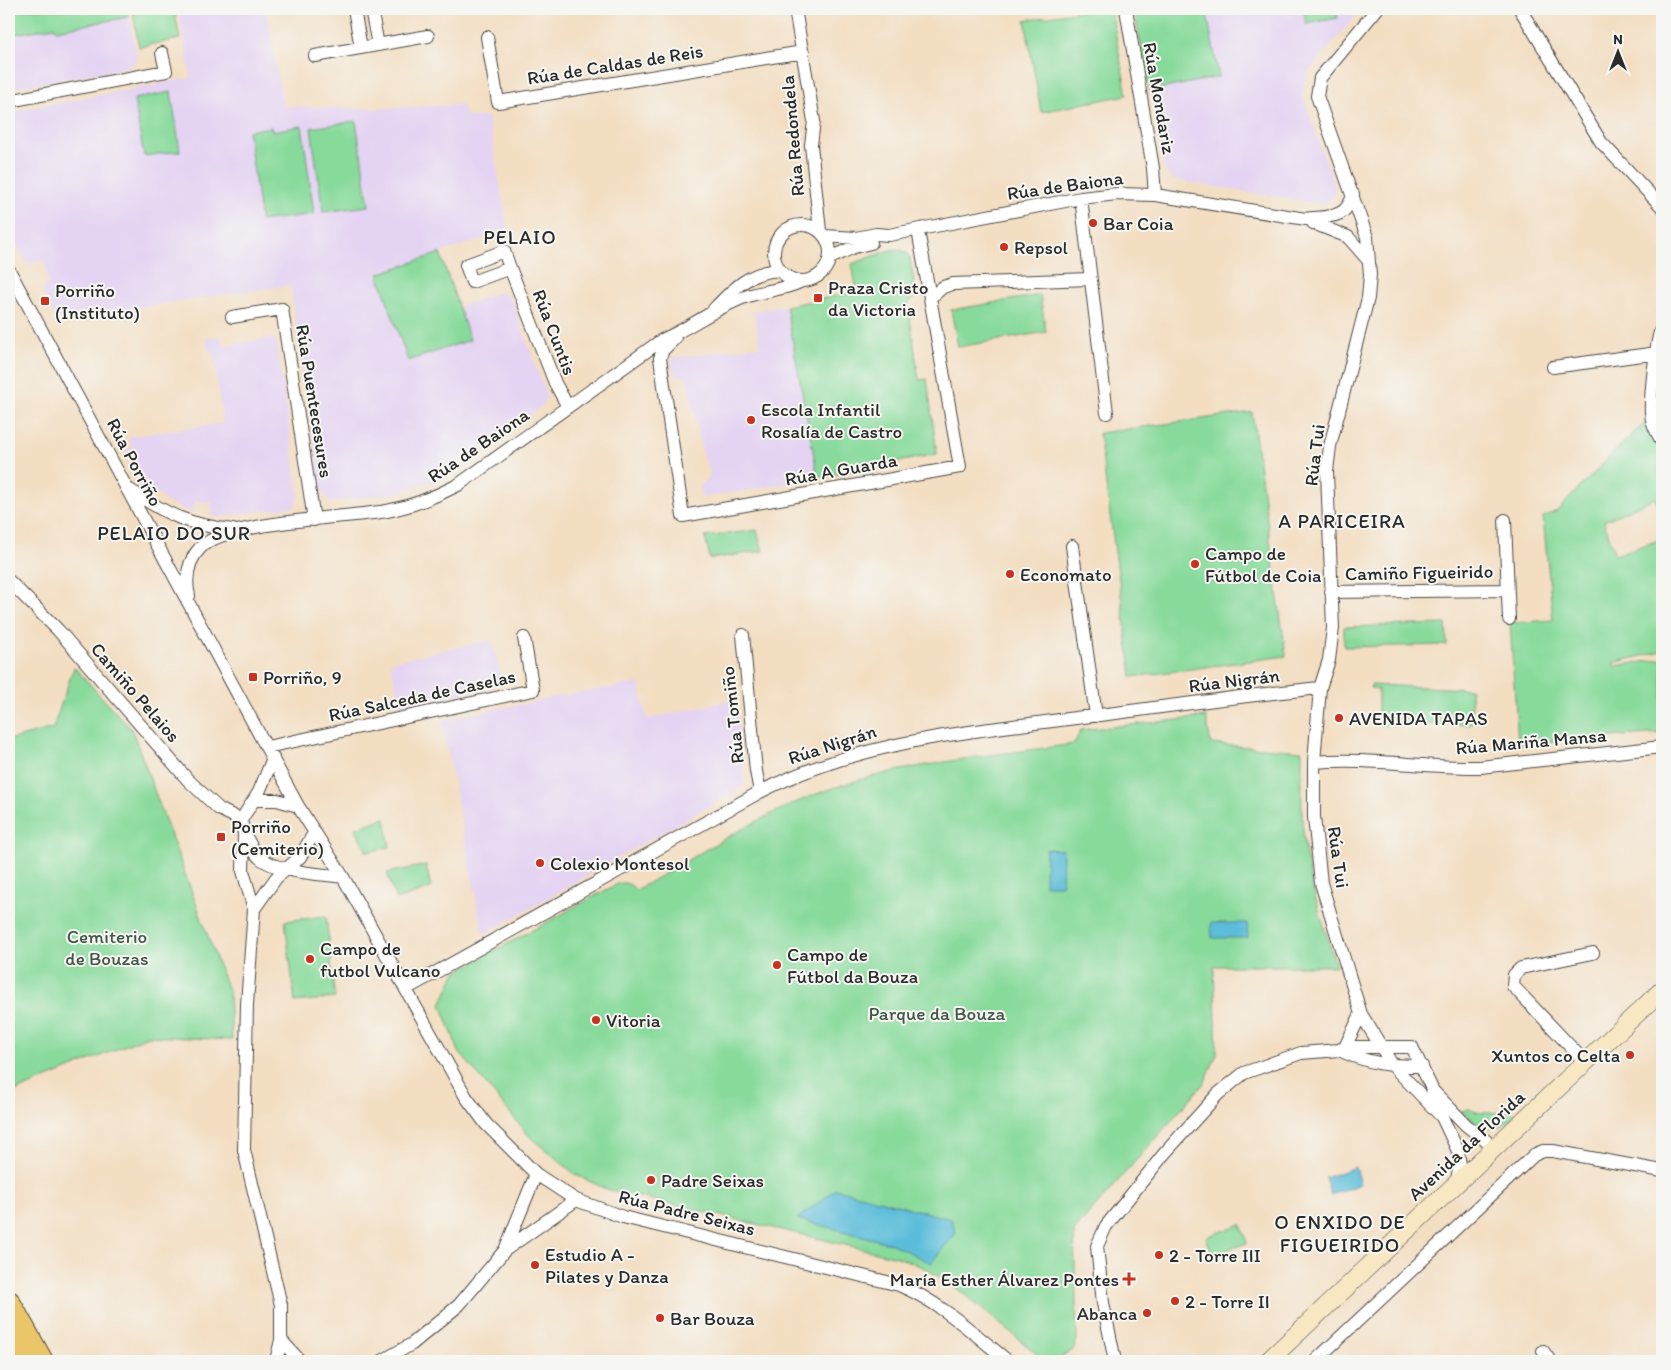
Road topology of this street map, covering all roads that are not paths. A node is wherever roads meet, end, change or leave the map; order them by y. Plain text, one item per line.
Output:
1 (354, 9) edge
2 (371, 9) edge
3 (795, 9) edge
4 (1126, 9) edge
5 (1377, 9) edge
6 (1520, 9) edge
7 (428, 36) dead end
8 (487, 37) dead end
9 (378, 45) junction
10 (361, 48) junction
11 (162, 52) dead end
12 (803, 52) junction
13 (315, 56) dead end
14 (9, 101) edge
15 (1155, 194) junction
16 (1353, 194) junction
17 (1081, 198) junction
18 (1662, 207) edge
19 (1306, 219) junction
20 (918, 230) junction
21 (823, 234) junction
22 (889, 235) junction
23 (830, 258) junction
24 (1368, 260) junction
25 (510, 268) dead end
26 (9, 270) edge
27 (780, 271) junction
28 (1089, 279) junction
29 (800, 282) junction
30 (930, 298) junction
31 (710, 312) junction
32 (232, 317) dead end
33 (1662, 327) edge
34 (680, 332) junction
35 (1657, 353) junction
36 (1553, 367) dead end
37 (568, 407) junction
38 (1107, 413) dead end
39 (1662, 442) edge
40 (129, 489) junction
41 (314, 520) junction
42 (1504, 520) dead end
43 (236, 530) junction
44 (1072, 546) dead end
45 (9, 581) edge
46 (1508, 590) junction
47 (1331, 592) junction
48 (190, 605) junction
49 (1509, 620) dead end
50 (743, 635) dead end
51 (524, 638) dead end
52 (1320, 688) junction
53 (1096, 716) junction
54 (1662, 747) edge
55 (270, 753) junction
56 (1314, 762) junction
57 (760, 792) junction
58 (255, 800) junction
59 (298, 806) junction
60 (241, 820) junction
61 (314, 833) junction
62 (244, 834) junction
63 (287, 869) junction
64 (342, 877) junction
65 (254, 909) junction
66 (1592, 953) dead end
67 (406, 989) junction
68 (1662, 990) edge
69 (1361, 1014) junction
70 (1380, 1047) junction
71 (1342, 1049) junction
72 (1585, 1062) junction
73 (1393, 1066) junction
74 (1422, 1066) junction
75 (1442, 1118) junction
76 (1466, 1125) junction
77 (1495, 1148) junction
78 (1662, 1171) edge
79 (536, 1174) junction
80 (1456, 1183) junction
81 (576, 1200) junction
82 (505, 1250) junction
83 (9, 1302) edge
84 (9, 1335) edge
85 (281, 1340) junction
86 (9, 1355) edge
87 (12, 1361) edge
88 (24, 1361) edge
89 (42, 1361) edge
90 (276, 1361) edge
91 (300, 1361) edge
92 (382, 1361) edge
93 (1008, 1361) edge
94 (1114, 1361) edge
95 (1268, 1361) edge
96 (1315, 1361) edge

1 - 10 street
2 - 9 street
3 - 12 street, Rúa Redondela
4 - 15 street, Rúa Mondariz
5 - 16 street, Rúa Tui
6 - 18 street
7 - 9 street
8 - 12 street, Rúa de Caldas de Reis
9 - 10 street
10 - 13 street
11 - 14 street
12 - 21 street, Rúa Redondela
15 - 17 street, Rúa de Baiona
15 - 19 street, Rúa de Baiona
16 - 19 street, Rúa de Baiona
16 - 24 street, Rúa Tui
17 - 20 street, Rúa de Baiona
17 - 28 street
19 - 24 street, Rúa de Baiona
20 - 22 street, Rúa de Baiona
20 - 30 street, Rúa A Guarda
21 - 22 street, Rúa de Baiona
21 - 23 street
21 - 27 street, Rúa de Baiona
22 - 23 street, Rúa de Baiona
23 - 29 street, Rúa de Baiona
24 - 47 street, Rúa Tui
25 - 37 street, Rúa Cuntis
26 - 40 street, Rúa Porriño
27 - 29 street
27 - 31 street, Rúa de Baiona
28 - 30 street
28 - 38 street
29 - 31 street, Rúa de Baiona
30 - 34 street, Rúa A Guarda
31 - 34 street, Rúa de Baiona
32 - 41 street, Rúa Puentecesures
33 - 35 street
34 - 37 street, Rúa de Baiona
35 - 36 street
35 - 39 street
37 - 41 street, Rúa de Baiona
40 - 43 street, Rúa de Baiona
40 - 48 street, Rúa Porriño
41 - 43 street, Rúa de Baiona
42 - 46 street, Camiño Figueirido
43 - 48 street, Rúa de Baiona
44 - 53 street
45 - 60 street, Camiño Pelaios
46 - 47 street, Camiño Figueirido
46 - 49 street, Camiño Figueirido
47 - 52 street, Rúa Tui
48 - 55 street, Rúa Porriño
50 - 57 street, Rúa Tomiño
51 - 55 street, Rúa Salceda de Caselas
52 - 53 street, Rúa Nigrán
52 - 56 street, Rúa Tui
53 - 57 street, Rúa Nigrán
54 - 56 street, Rúa Mariña Mansa
55 - 58 street
55 - 59 street, Rúa Porriño
56 - 69 street, Rúa Tui
57 - 67 street, Rúa Nigrán
58 - 59 street
58 - 60 street
59 - 61 street
60 - 62 street
61 - 63 street
61 - 64 street, Rúa Padre Seixas
62 - 63 street
62 - 65 street
63 - 64 street
63 - 65 street
64 - 67 street, Rúa Padre Seixas
65 - 85 street
66 - 72 street
67 - 79 street, Rúa Padre Seixas
68 - 72 main road, Avenida da Florida
69 - 70 street, Rúa Tui
69 - 71 street
70 - 71 street
70 - 73 street, Rúa Tui
70 - 74 street
71 - 73 street
71 - 94 street
72 - 77 main road, Avenida da Florida
73 - 74 street
73 - 75 street, Rúa Tui
74 - 76 street
75 - 76 street
75 - 80 street, Rúa Tui
76 - 77 street
77 - 80 main road, Avenida da Florida
78 - 96 street
79 - 81 street, Rúa Padre Seixas
79 - 82 street
80 - 95 main road, Avenida da Florida
81 - 82 street
81 - 93 street, Rúa Padre Seixas
82 - 92 street
83 - 89 highway
84 - 88 highway
85 - 90 street
85 - 91 street
86 - 87 highway

